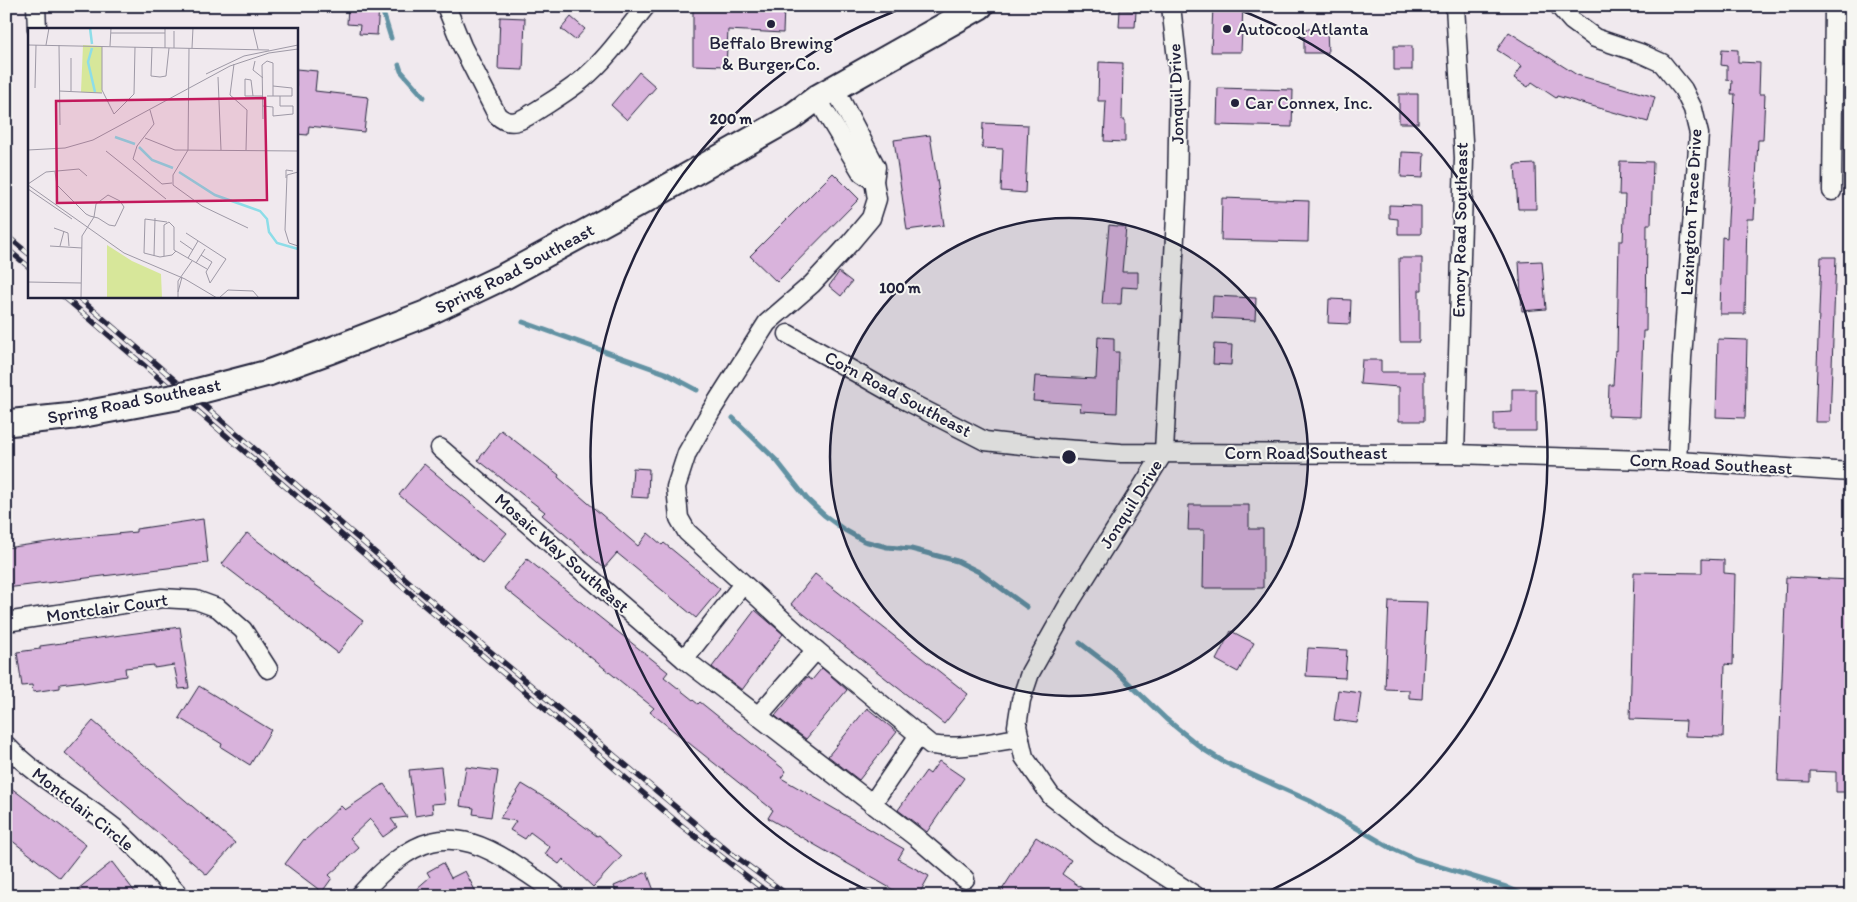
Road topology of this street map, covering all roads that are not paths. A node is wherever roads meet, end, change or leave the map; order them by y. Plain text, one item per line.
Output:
1 (36, 6) edge
2 (446, 6) edge
3 (646, 6) edge
4 (980, 6) edge
5 (1171, 6) edge
6 (1455, 6) edge
7 (1559, 6) edge
8 (1834, 6) edge
9 (37, 28) edge
10 (1833, 76) junction
11 (1851, 77) edge
12 (826, 94) junction
13 (1832, 191) dead end
14 (788, 334) dead end
15 (6, 422) edge
16 (440, 448) dead end
17 (1164, 452) junction
18 (1455, 454) junction
19 (1676, 461) junction
20 (1851, 472) edge
21 (744, 584) junction
22 (6, 622) edge
23 (816, 650) junction
24 (684, 659) junction
25 (268, 668) dead end
26 (758, 716) junction
27 (919, 735) junction
28 (1020, 738) junction
29 (6, 744) edge
30 (872, 804) junction
31 (965, 879) dead end
32 (180, 896) edge
33 (359, 896) edge
34 (558, 896) edge
35 (1196, 896) edge

1 - 9 street
2 - 3 street
4 - 12 main road, Spring Road Southeast
5 - 17 street, Jonquil Drive
6 - 18 street, Emory Road Southeast
7 - 19 street, Lexington Trace Drive
8 - 10 street
10 - 11 street
10 - 13 street
12 - 15 main road, Spring Road Southeast, bridge
12 - 21 street
14 - 17 street, Corn Road Southeast
16 - 24 street, Mosaic Way Southeast
17 - 18 street, Corn Road Southeast
17 - 28 street, Jonquil Drive
18 - 19 street, Corn Road Southeast
19 - 20 street, Corn Road Southeast
21 - 23 street
21 - 24 street
22 - 25 street, Montclair Court
23 - 26 street
23 - 27 street
24 - 26 street, Mosaic Way Southeast
26 - 30 street, Mosaic Way Southeast
27 - 28 street
27 - 30 street
28 - 35 street, Jonquil Drive
29 - 32 street, Montclair Circle
30 - 31 street, Mosaic Way Southeast
33 - 34 street

